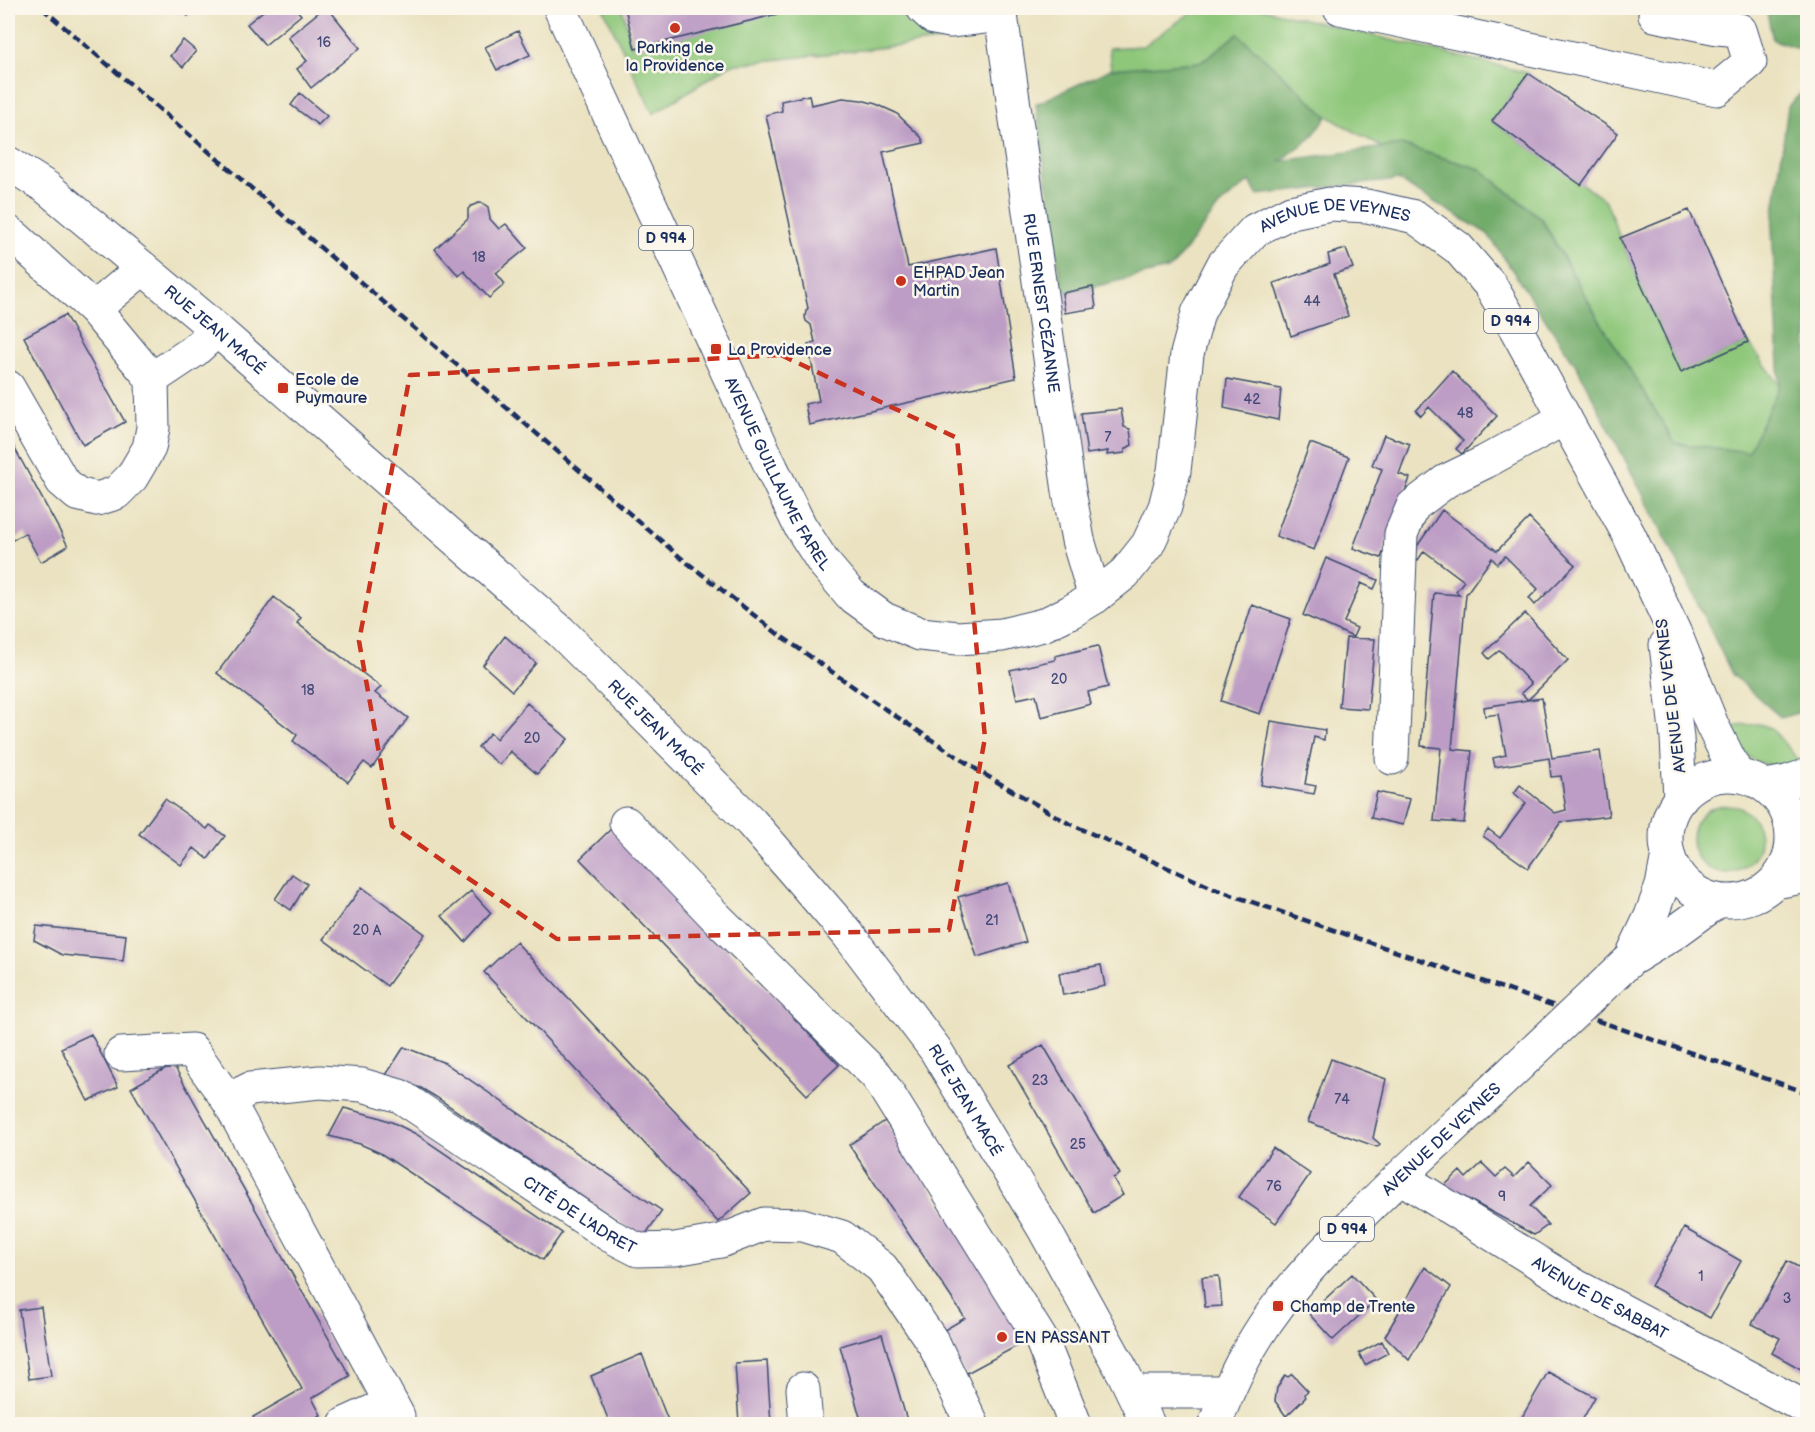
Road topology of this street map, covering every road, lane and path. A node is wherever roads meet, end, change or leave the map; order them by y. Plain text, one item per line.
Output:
1 (560, 8) edge
2 (923, 8) edge
3 (1340, 8) edge
4 (1001, 11) edge
5 (1655, 15) dead end
6 (8, 163) edge
7 (8, 232) edge
8 (143, 268) junction
9 (94, 309) junction
10 (217, 330) junction
11 (152, 379) junction
12 (8, 387) edge
13 (1565, 418) junction
14 (1657, 593) junction
15 (1095, 597) junction
16 (1392, 758) dead end
17 (1808, 775) edge
18 (1751, 780) junction
19 (1680, 799) junction
20 (626, 823) dead end
21 (1800, 833) edge
22 (1668, 854) junction
23 (1808, 876) edge
24 (1775, 882) junction
25 (1718, 901) junction
26 (1630, 960) junction
27 (121, 1054) dead end
28 (239, 1094) junction
29 (1400, 1177) junction
30 (803, 1389) dead end
31 (1133, 1392) junction
32 (1227, 1392) junction
33 (1808, 1408) edge
34 (394, 1414) edge
35 (345, 1425) edge
36 (806, 1425) edge
37 (972, 1425) edge
38 (1075, 1425) edge
39 (1148, 1425) edge
40 (1215, 1425) edge

1 - 15 main road, AVENUE GUILLAUME FAREL / D 994
2 - 4 main road
3 - 5 main road
4 - 15 main road, RUE ERNEST CÉZANNE
6 - 8 main road, RUE JEAN MACÉ
7 - 9 main road
8 - 9 main road
8 - 10 main road, RUE JEAN MACÉ
9 - 11 main road
10 - 11 main road
10 - 31 main road, RUE JEAN MACÉ
11 - 12 main road
13 - 14 main road, AVENUE DE VEYNES / D 994
13 - 15 main road, AVENUE DE VEYNES / D 994
13 - 16 main road
14 - 18 main road, AVENUE DE VEYNES / D 994
14 - 19 main road, AVENUE DE VEYNES / D 994
17 - 18 main road
18 - 19 main road
18 - 21 main road
19 - 22 main road
20 - 38 main road
21 - 24 main road
22 - 25 main road
22 - 26 main road, AVENUE DE VEYNES / D 994
23 - 24 main road
24 - 25 main road
25 - 26 main road, AVENUE DE VEYNES / D 994
26 - 29 main road, AVENUE DE VEYNES / D 994, bridge
27 - 28 main road
28 - 34 main road
28 - 37 main road, CITÉ DE L'ADRET
29 - 32 main road, AVENUE DE VEYNES / D 994
29 - 33 main road, AVENUE DE SABBAT
30 - 36 main road
31 - 32 main road
31 - 39 main road, RUE JEAN MACÉ
32 - 40 main road, AVENUE DE VEYNES / D 994
34 - 35 main road

